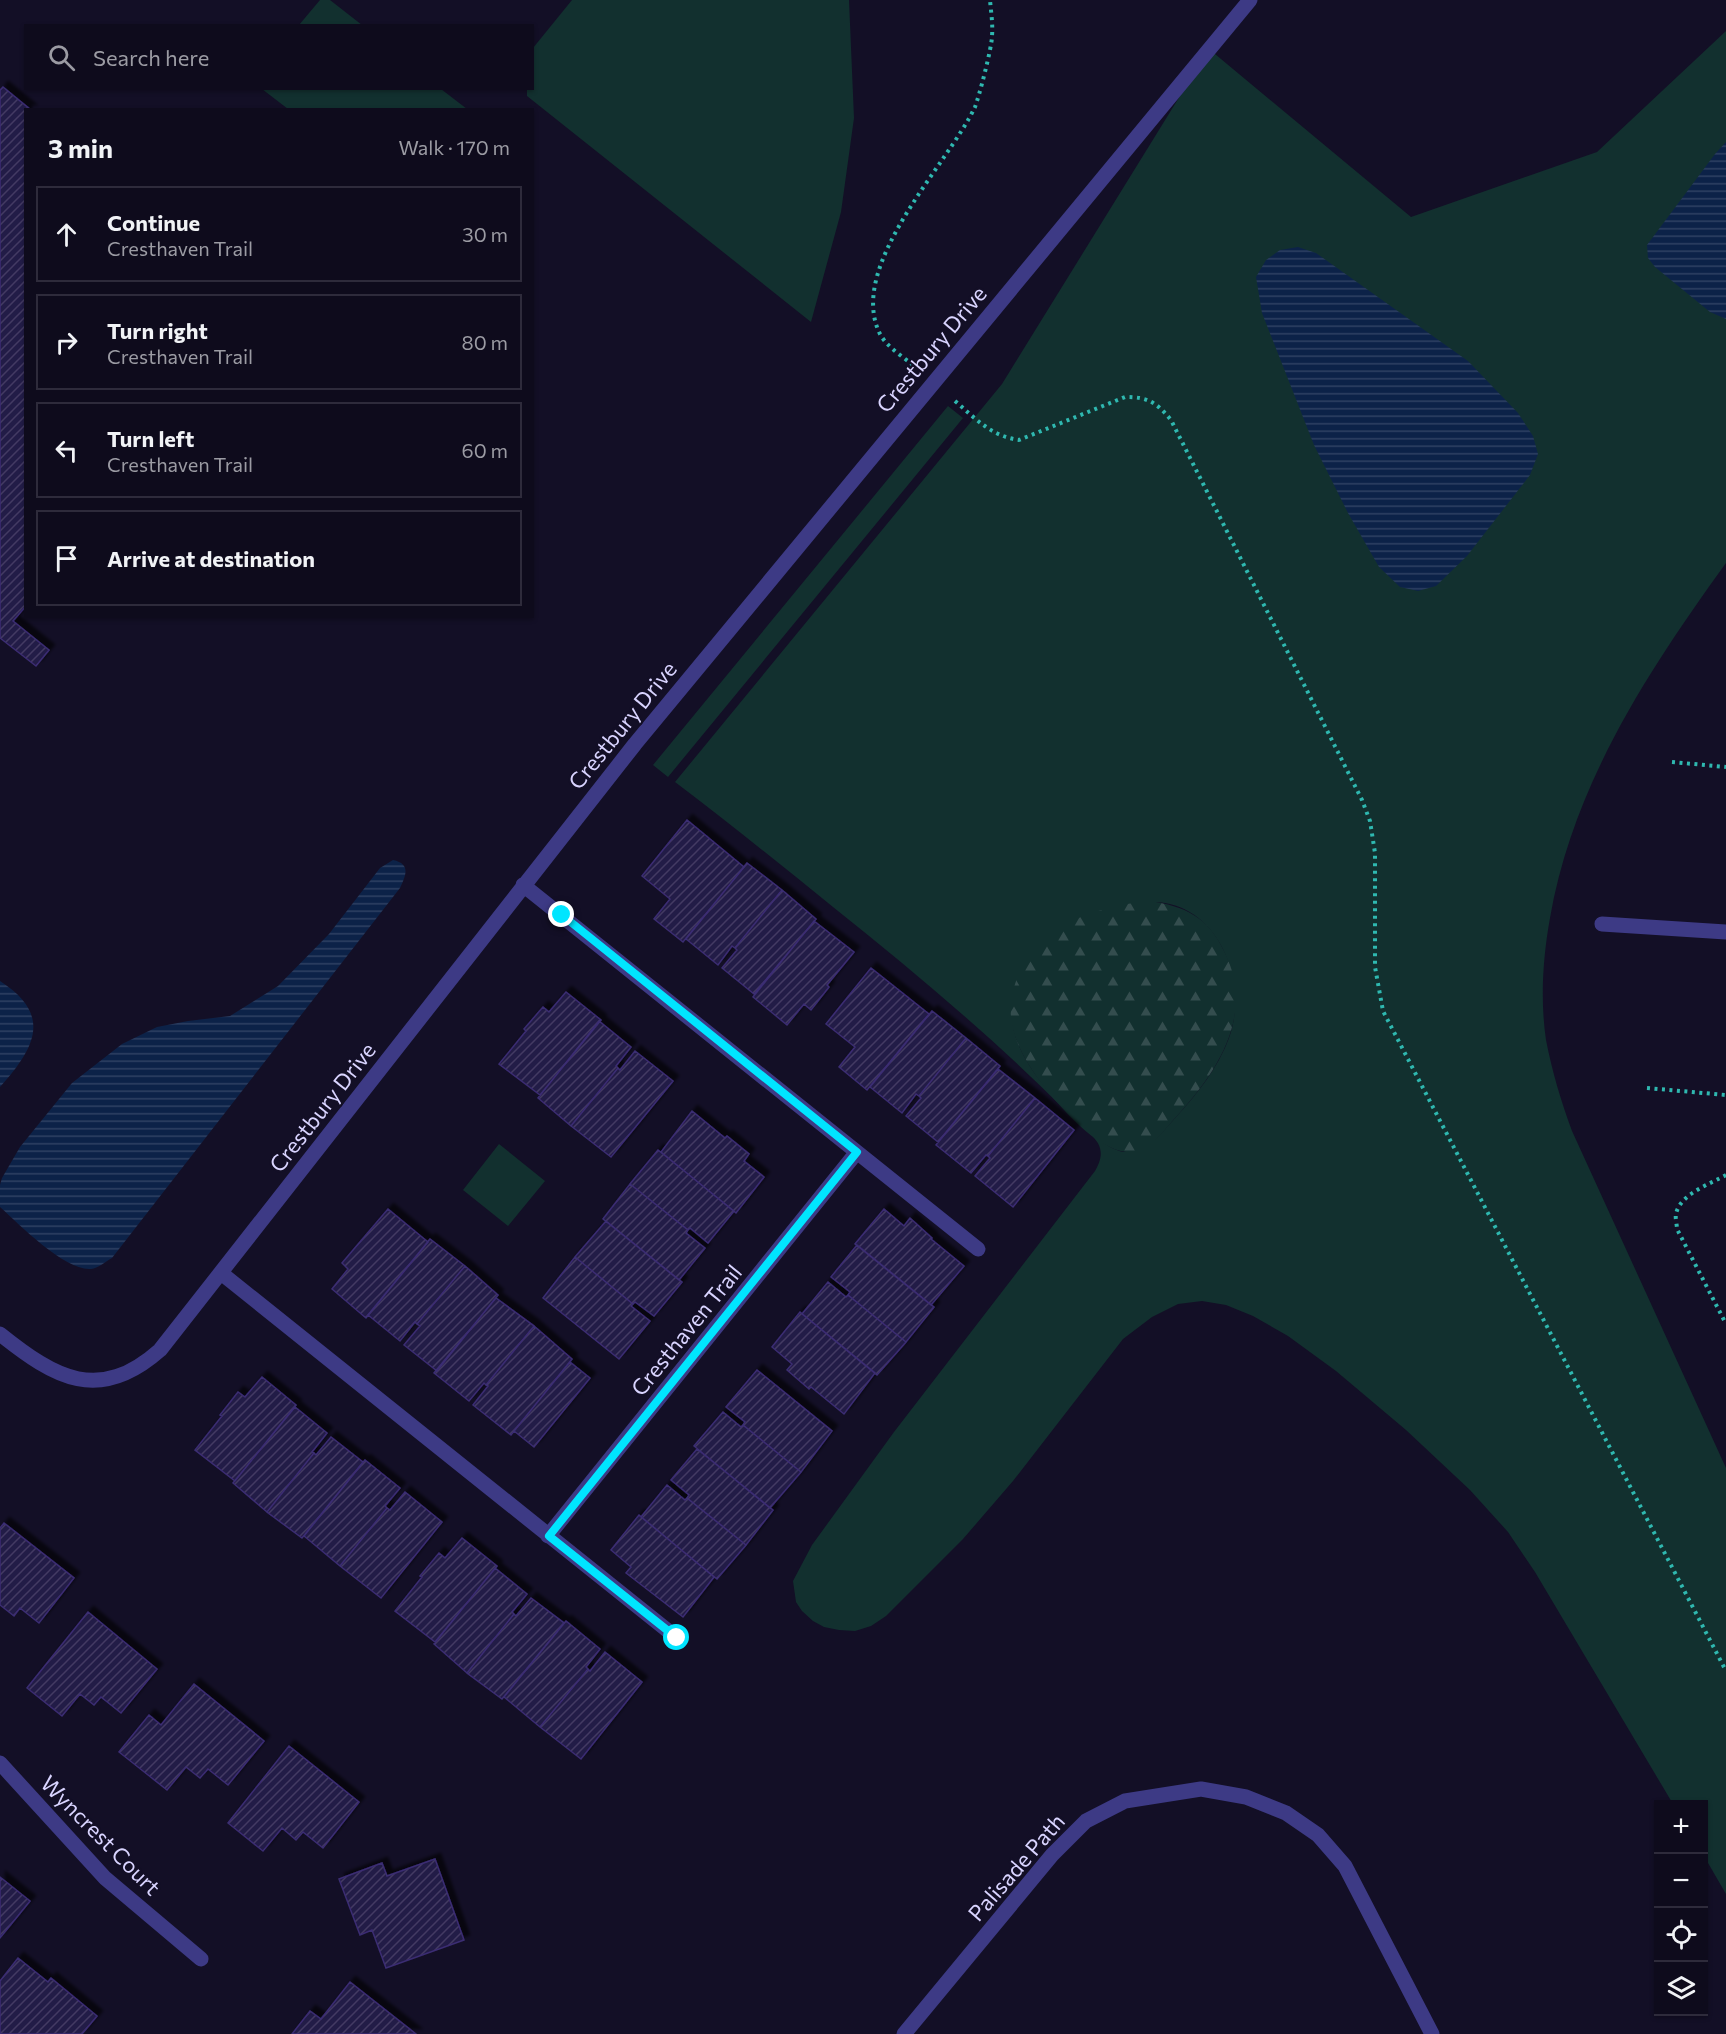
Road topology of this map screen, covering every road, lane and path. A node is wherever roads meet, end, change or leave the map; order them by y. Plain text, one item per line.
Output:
1 (990, 0) edge
2 (1250, 0) edge
3 (897, 352) dead end
4 (972, 415) dead end
5 (1672, 762) dead end
6 (1726, 766) edge
7 (523, 885) junction
8 (1602, 924) dead end
9 (1726, 932) edge
10 (1647, 1088) dead end
11 (1726, 1095) edge
12 (857, 1152) junction
13 (1726, 1175) edge
14 (978, 1249) dead end
15 (221, 1274) junction
16 (1726, 1324) edge
17 (0, 1334) edge
18 (549, 1536) junction
19 (677, 1638) dead end
20 (1726, 1671) edge
21 (0, 1763) edge
22 (201, 1959) dead end
23 (904, 2034) edge
24 (1432, 2034) edge

1 - 3 path
2 - 7 street, Crestbury Drive
4 - 20 path
5 - 6 path
7 - 12 street
7 - 15 street, Crestbury Drive
8 - 9 street
10 - 11 path
12 - 14 street
12 - 18 street, Cresthaven Trail
13 - 16 path
15 - 17 street, Crestbury Drive
15 - 18 street
18 - 19 street
21 - 22 street, Wyncrest Court
23 - 24 street, Palisade Path

